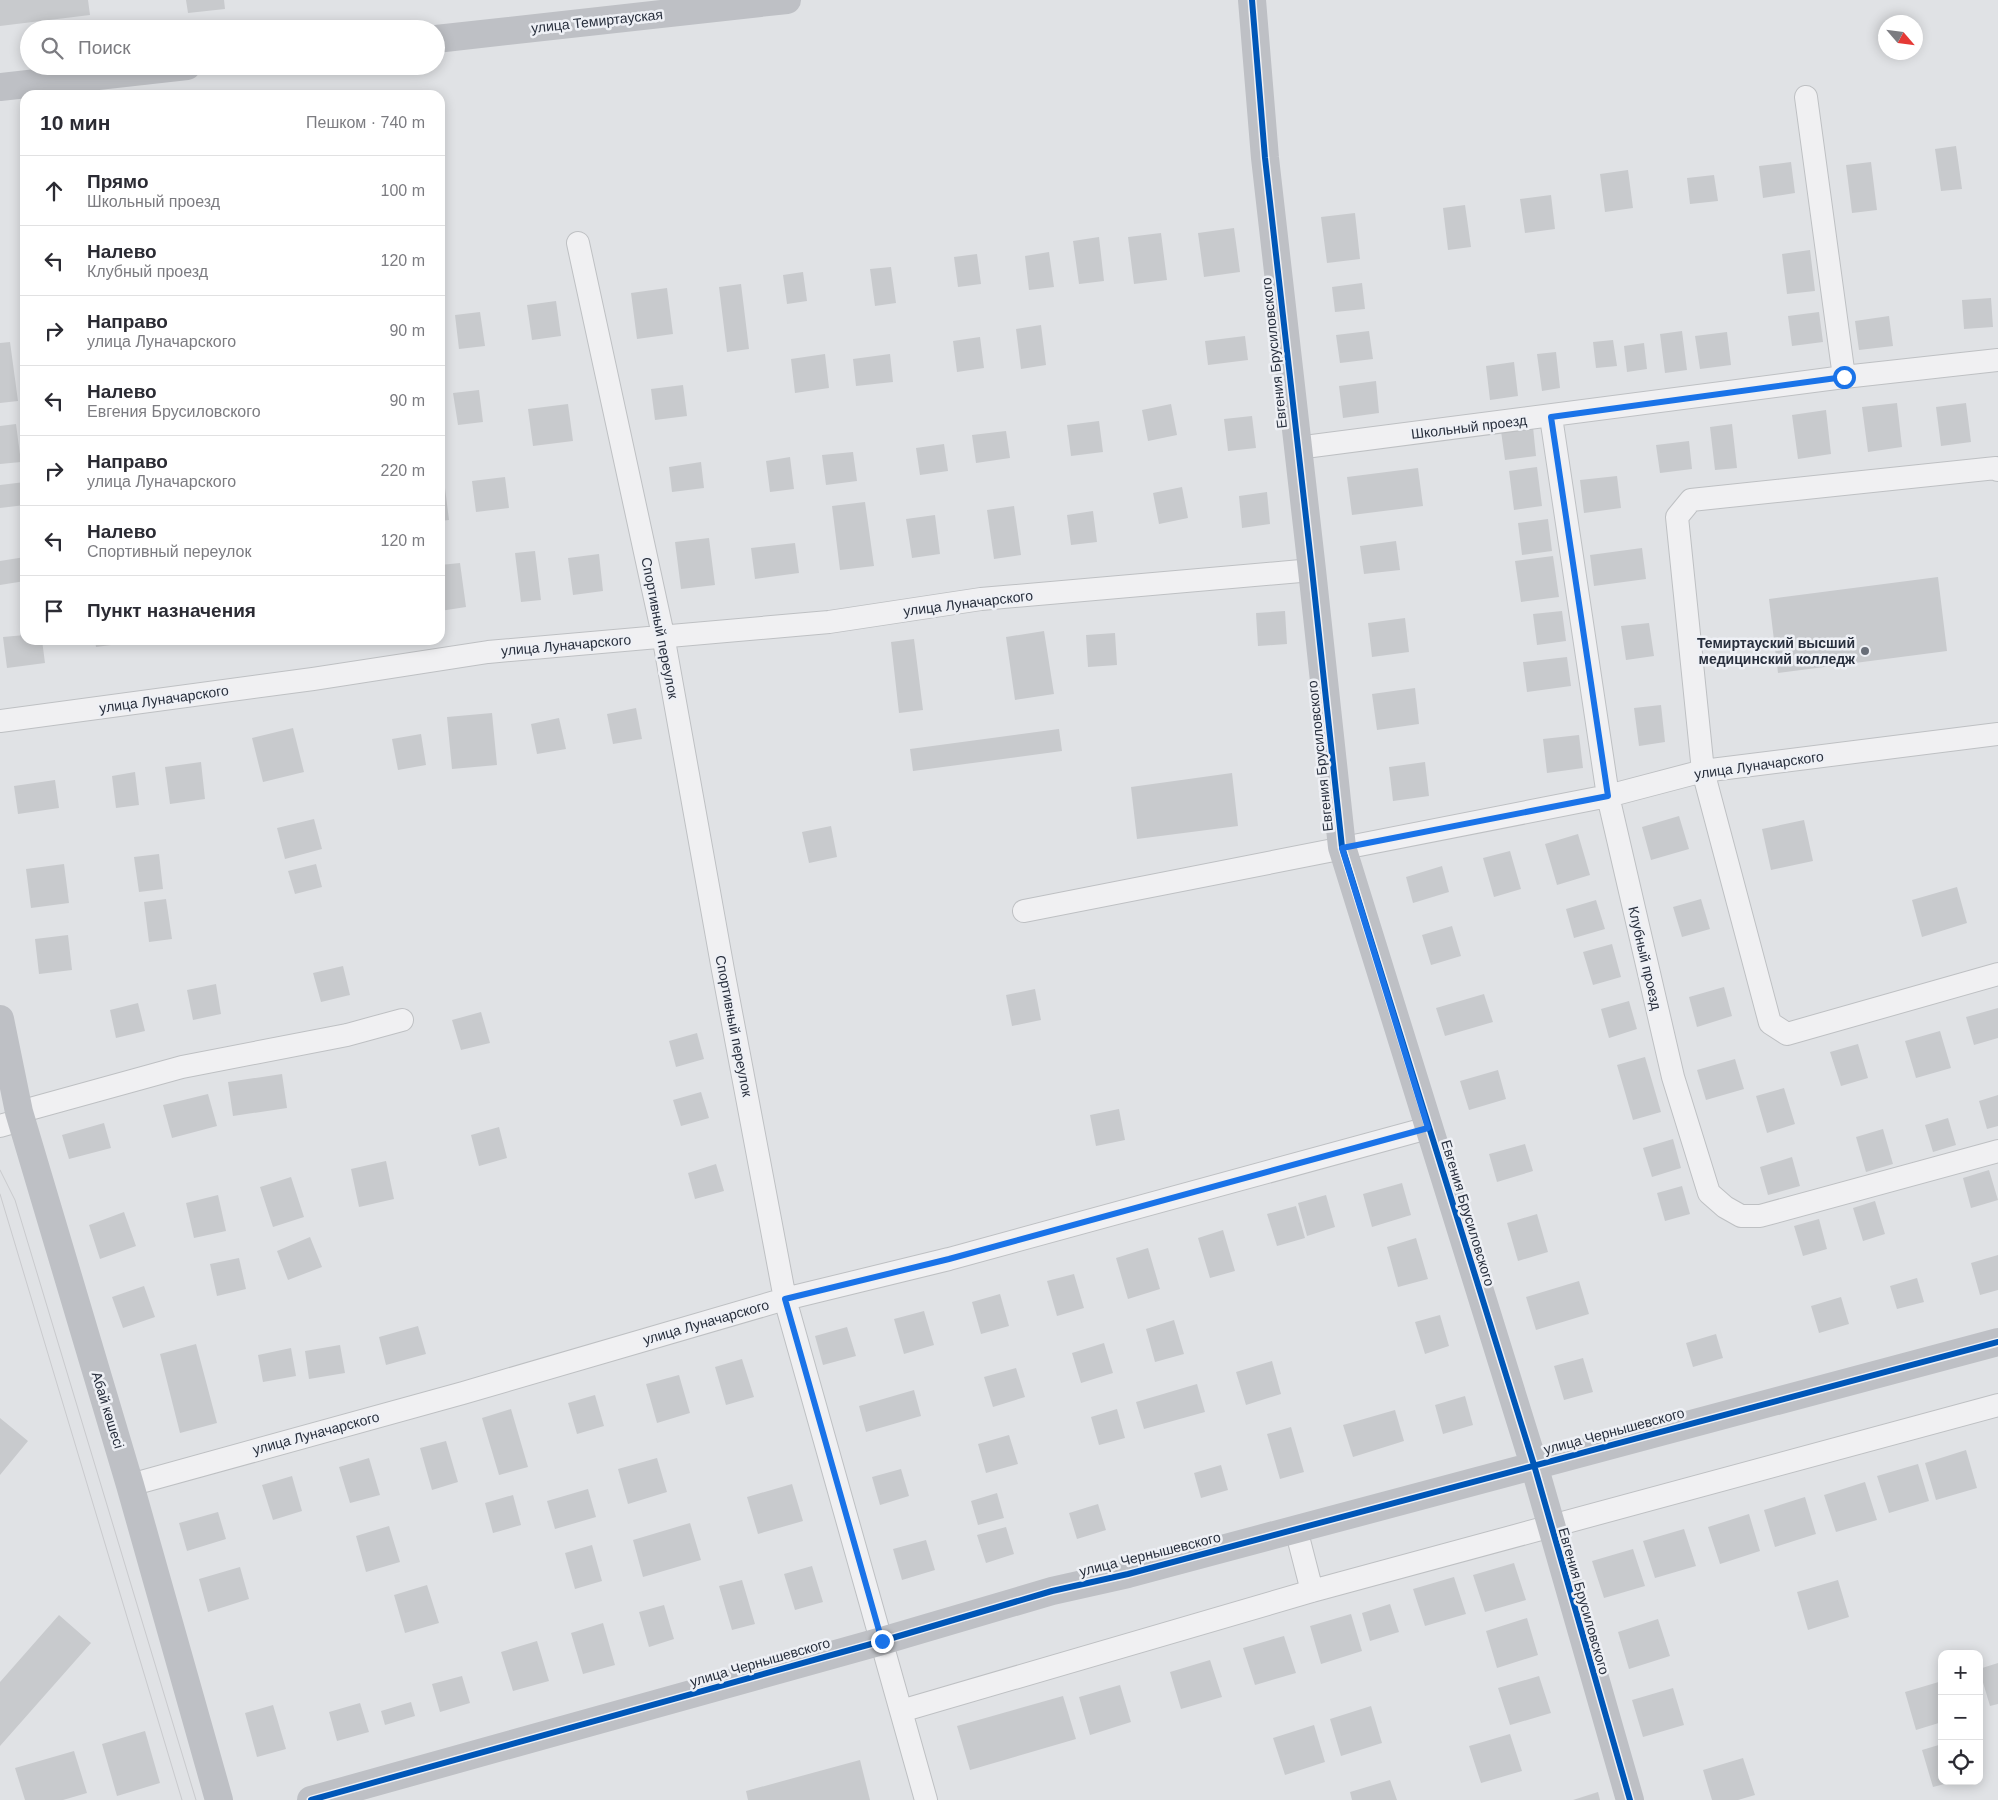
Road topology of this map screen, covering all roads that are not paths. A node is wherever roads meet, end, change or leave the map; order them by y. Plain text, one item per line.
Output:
1 (787, 0) edge
2 (1252, 0) edge
3 (445, 38) edge
4 (107, 75) edge
5 (0, 87) edge
6 (1806, 97) dead end
7 (578, 243) dead end
8 (1998, 360) edge
9 (1844, 377) junction
10 (1551, 417) junction
11 (1297, 448) junction
12 (1998, 470) edge
13 (1312, 570) junction
14 (663, 635) junction
15 (0, 721) edge
16 (1998, 734) edge
17 (1703, 771) junction
18 (1608, 796) junction
19 (1342, 848) junction
20 (1024, 911) dead end
21 (1998, 974) edge
22 (0, 1019) edge
23 (402, 1020) dead end
24 (13, 1119) edge
25 (1428, 1128) junction
26 (1998, 1151) edge
27 (785, 1299) junction
28 (1998, 1342) edge
29 (1998, 1405) edge
30 (1534, 1465) junction
31 (130, 1485) junction
32 (1550, 1528) junction
33 (1296, 1529) junction
34 (1312, 1591) junction
35 (882, 1641) junction
36 (901, 1711) junction
37 (219, 1800) edge
38 (311, 1800) edge
39 (926, 1800) edge
40 (1630, 1800) edge

1 - 3 street, улица Темиртауская
2 - 11 street, Евгения Брусиловского
4 - 5 street
6 - 9 street
7 - 14 street, Спортивный переулок
8 - 9 street, Школьный проезд
9 - 10 street, Школьный проезд
10 - 11 street, Школьный проезд
10 - 18 street, Клубный проезд
11 - 13 street, Евгения Брусиловского
12 - 17 street
13 - 14 street, улица Луначарского
13 - 19 street, Евгения Брусиловского
14 - 15 street, улица Луначарского
14 - 27 street, Спортивный переулок
16 - 17 street, улица Луначарского
17 - 18 street, улица Луначарского
17 - 21 street
18 - 19 street, улица Луначарского
18 - 26 street, Клубный проезд
19 - 20 street, улица Луначарского
19 - 25 street, Евгения Брусиловского
22 - 24 street, Абай көшесі
23 - 24 street
24 - 31 street, Абай көшесі
25 - 27 street, улица Луначарского
25 - 30 street, Евгения Брусиловского
27 - 31 street, улица Луначарского
27 - 35 street, Спортивный переулок
28 - 30 street, улица Чернышевского
29 - 32 street
30 - 32 street, Евгения Брусиловского
30 - 33 street, улица Чернышевского
31 - 37 street, Абай көшесі
32 - 34 street
32 - 40 street, Евгения Брусиловского
33 - 34 street
33 - 35 street, улица Чернышевского
34 - 36 street
35 - 36 street, Спортивный переулок
35 - 38 street, улица Чернышевского
36 - 39 street, Спортивный переулок

